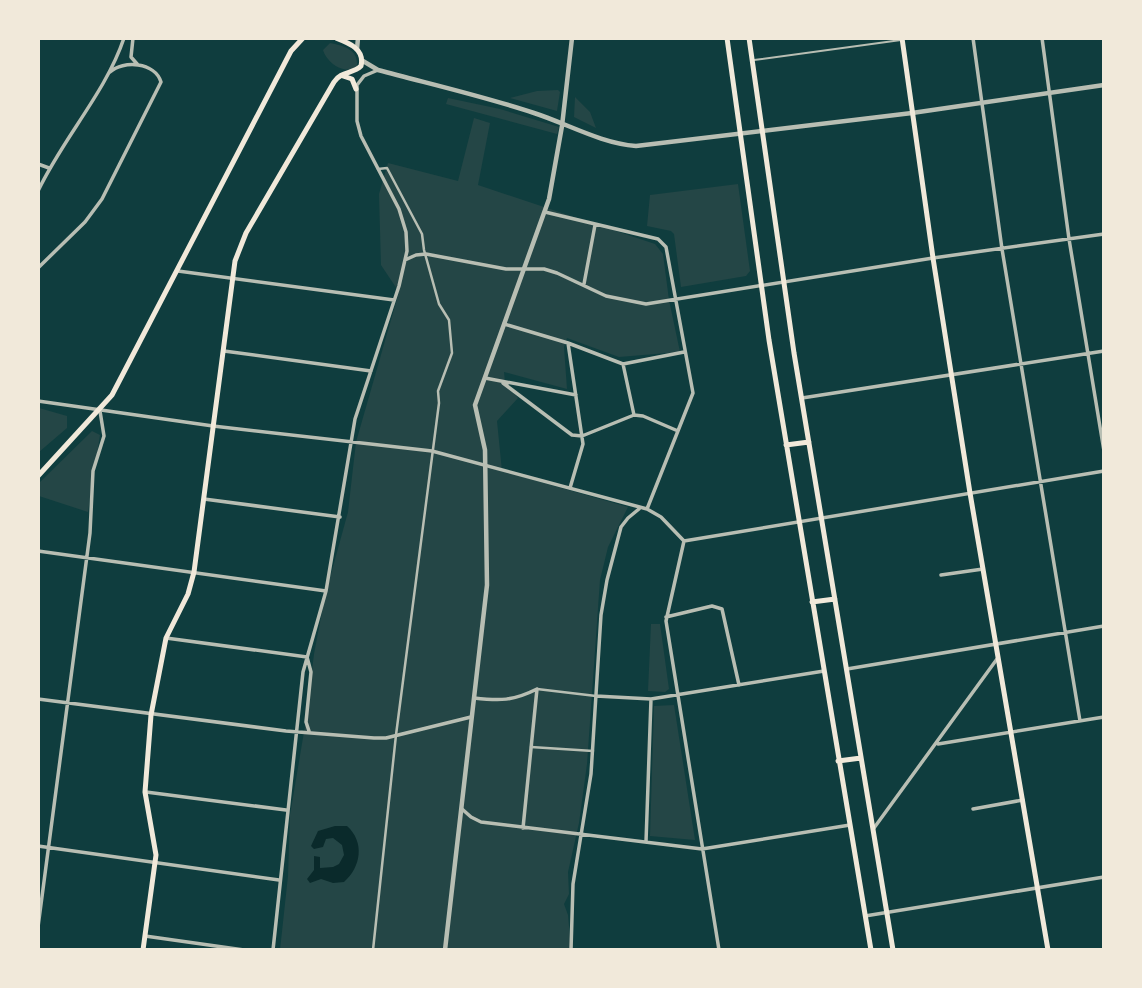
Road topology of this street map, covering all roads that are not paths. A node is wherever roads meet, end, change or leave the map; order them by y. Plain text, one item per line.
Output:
1 (124, 38) edge
2 (133, 38) edge
3 (303, 38) edge
4 (336, 38) edge
5 (358, 38) edge
6 (572, 38) edge
7 (726, 38) edge
8 (749, 38) edge
9 (973, 38) edge
10 (1042, 38) edge
11 (902, 39) edge
12 (357, 49) junction
13 (752, 60) junction
14 (362, 61) junction
15 (139, 65) junction
16 (378, 70) junction
17 (110, 72) junction
18 (337, 78) junction
19 (1104, 85) edge
20 (356, 89) junction
21 (1049, 93) junction
22 (982, 103) junction
23 (912, 113) junction
24 (563, 122) junction
25 (763, 133) junction
26 (741, 135) junction
27 (38, 164) edge
28 (49, 168) junction
29 (378, 169) junction
30 (39, 190) edge
31 (545, 212) junction
32 (595, 225) junction
33 (1104, 234) edge
34 (1069, 239) junction
35 (1002, 249) junction
36 (425, 254) junction
37 (933, 258) junction
38 (405, 260) junction
39 (38, 268) edge
40 (523, 270) junction
41 (178, 271) junction
42 (231, 278) junction
43 (783, 282) junction
44 (583, 285) junction
45 (761, 286) junction
46 (394, 300) junction
47 (675, 301) junction
48 (502, 324) junction
49 (568, 343) junction
50 (222, 350) junction
51 (1104, 351) edge
52 (684, 352) junction
53 (1088, 354) junction
54 (623, 363) junction
55 (1021, 363) junction
56 (371, 372) junction
57 (952, 373) junction
58 (484, 378) junction
59 (503, 383) junction
60 (576, 394) junction
61 (802, 398) junction
62 (38, 401) edge
63 (100, 411) junction
64 (634, 415) junction
65 (213, 426) junction
66 (678, 431) junction
67 (582, 436) junction
68 (808, 442) junction
69 (351, 443) junction
70 (786, 445) junction
71 (1104, 451) edge
72 (432, 452) junction
73 (485, 466) junction
74 (1104, 471) edge
75 (38, 476) edge
76 (1040, 482) junction
77 (570, 488) junction
78 (970, 494) junction
79 (204, 499) junction
80 (640, 508) junction
81 (647, 509) junction
82 (340, 517) junction
83 (821, 518) junction
84 (799, 522) junction
85 (684, 541) junction
86 (38, 551) edge
87 (87, 558) junction
88 (983, 569) junction
89 (194, 572) junction
90 (941, 575) dead end
91 (326, 591) junction
92 (835, 599) junction
93 (812, 602) junction
94 (666, 617) junction
95 (1104, 626) edge
96 (1065, 633) junction
97 (166, 638) junction
98 (995, 644) junction
99 (307, 657) junction
100 (997, 659) junction
101 (846, 669) junction
102 (824, 671) junction
103 (739, 685) junction
104 (537, 689) junction
105 (678, 695) junction
106 (596, 696) junction
107 (474, 698) junction
108 (38, 699) edge
109 (651, 699) junction
110 (67, 704) junction
111 (151, 715) junction
112 (471, 717) junction
113 (1104, 717) edge
114 (1080, 721) junction
115 (949, 728) junction
116 (295, 731) junction
117 (1010, 731) junction
118 (311, 732) junction
119 (396, 735) junction
120 (959, 741) junction
121 (936, 745) junction
122 (531, 747) junction
123 (593, 751) junction
124 (861, 758) junction
125 (838, 761) junction
126 (145, 792) junction
127 (1023, 800) junction
128 (973, 808) dead end
129 (462, 809) junction
130 (286, 810) junction
131 (850, 825) junction
132 (523, 828) junction
133 (874, 828) junction
134 (580, 835) junction
135 (646, 842) junction
136 (38, 846) edge
137 (49, 847) junction
138 (702, 849) junction
139 (155, 863) junction
140 (1104, 877) edge
141 (279, 880) junction
142 (1038, 888) junction
143 (887, 913) junction
144 (865, 916) junction
145 (38, 927) edge
146 (145, 936) junction
147 (143, 950) edge
148 (244, 950) edge
149 (273, 950) edge
150 (373, 950) edge
151 (445, 950) edge
152 (571, 950) edge
153 (719, 950) edge
154 (871, 950) edge
155 (894, 950) edge
156 (1048, 950) edge

1 - 17 street
2 - 15 street
3 - 41 main road
4 - 12 main road
5 - 12 street
6 - 24 street
7 - 26 main road
8 - 13 main road
9 - 22 street
10 - 21 street
11 - 13 lane
11 - 23 main road
12 - 14 main road
13 - 25 main road
14 - 16 street
14 - 18 main road
15 - 17 street
15 - 39 street
16 - 20 street
16 - 24 street
17 - 28 street
18 - 20 main road
18 - 42 main road
19 - 21 street
20 - 29 street
21 - 22 street
21 - 34 street
22 - 23 street
22 - 35 street
23 - 25 street
23 - 37 main road
24 - 26 street
24 - 31 street
25 - 26 street
25 - 43 main road
26 - 45 main road
27 - 28 street
28 - 30 street
29 - 36 street
29 - 38 street
31 - 32 street
31 - 40 street
32 - 44 street
32 - 47 street
33 - 34 street
34 - 35 street
34 - 53 street
35 - 37 street
35 - 55 street
36 - 38 street
36 - 40 street
36 - 72 street
37 - 43 street
37 - 57 main road
38 - 46 street
40 - 44 street
40 - 48 street
41 - 42 street
41 - 63 main road
42 - 46 street
42 - 50 main road
43 - 45 street
43 - 61 main road
44 - 47 street
45 - 47 street
45 - 70 main road
46 - 56 street
47 - 52 street
48 - 49 street
48 - 58 street
49 - 54 street
49 - 60 street
50 - 56 street
50 - 65 main road
51 - 53 street
52 - 54 street
52 - 66 street
53 - 55 street
53 - 71 street
54 - 64 street
55 - 57 street
55 - 76 street
56 - 69 street
57 - 61 street
57 - 78 main road
58 - 59 street
58 - 73 street
59 - 60 street
59 - 67 street
60 - 67 street
61 - 68 main road
62 - 63 street
63 - 65 street
63 - 75 main road
63 - 87 street
64 - 66 street
64 - 67 street
65 - 69 street
65 - 79 main road
66 - 81 street
67 - 77 street
68 - 70 main road
68 - 83 main road
69 - 72 street
69 - 82 street
70 - 84 main road
72 - 73 street
72 - 119 street
73 - 77 street
73 - 107 street
74 - 76 street
76 - 78 street
76 - 96 street
77 - 80 street
78 - 83 street
78 - 88 main road
79 - 82 street
79 - 89 main road
80 - 81 street
80 - 106 street
81 - 85 street
82 - 91 street
83 - 84 street
83 - 92 main road
84 - 85 street
84 - 93 main road
85 - 94 street
86 - 87 street
87 - 89 street
87 - 110 street
88 - 90 street
88 - 98 main road
89 - 91 street
89 - 97 main road
91 - 99 street
92 - 93 main road
92 - 101 main road
93 - 102 main road
94 - 103 street
94 - 105 street
95 - 96 street
96 - 98 street
96 - 114 street
97 - 99 street
97 - 111 main road
98 - 100 main road
98 - 101 street
99 - 116 street
99 - 118 street
100 - 115 street
100 - 117 main road
101 - 124 main road
102 - 103 street
102 - 125 main road
103 - 105 street
104 - 106 street
104 - 107 street
104 - 122 street
105 - 109 street
105 - 138 street
106 - 109 street
106 - 123 street
107 - 112 street
108 - 110 street
109 - 135 street
110 - 111 street
110 - 137 street
111 - 116 street
111 - 126 main road
112 - 119 street
112 - 129 street
113 - 114 street
114 - 117 street
115 - 120 street
115 - 121 street
116 - 118 street
116 - 130 street
117 - 120 street
117 - 127 main road
118 - 119 street
119 - 150 street
120 - 121 street
121 - 133 street
122 - 123 street
122 - 132 street
123 - 134 street
124 - 125 main road
124 - 133 main road
125 - 131 main road
126 - 130 street
126 - 139 main road
127 - 128 street
127 - 142 main road
129 - 132 street
129 - 151 street
130 - 141 street
131 - 138 street
131 - 144 main road
132 - 134 street
133 - 143 main road
134 - 135 street
134 - 152 street
135 - 138 street
136 - 137 street
137 - 139 street
137 - 145 street
138 - 153 street
139 - 141 street
139 - 146 main road
140 - 142 street
141 - 149 street
142 - 143 street
142 - 156 main road
143 - 144 street
143 - 155 main road
144 - 154 main road
146 - 147 main road
146 - 148 street

